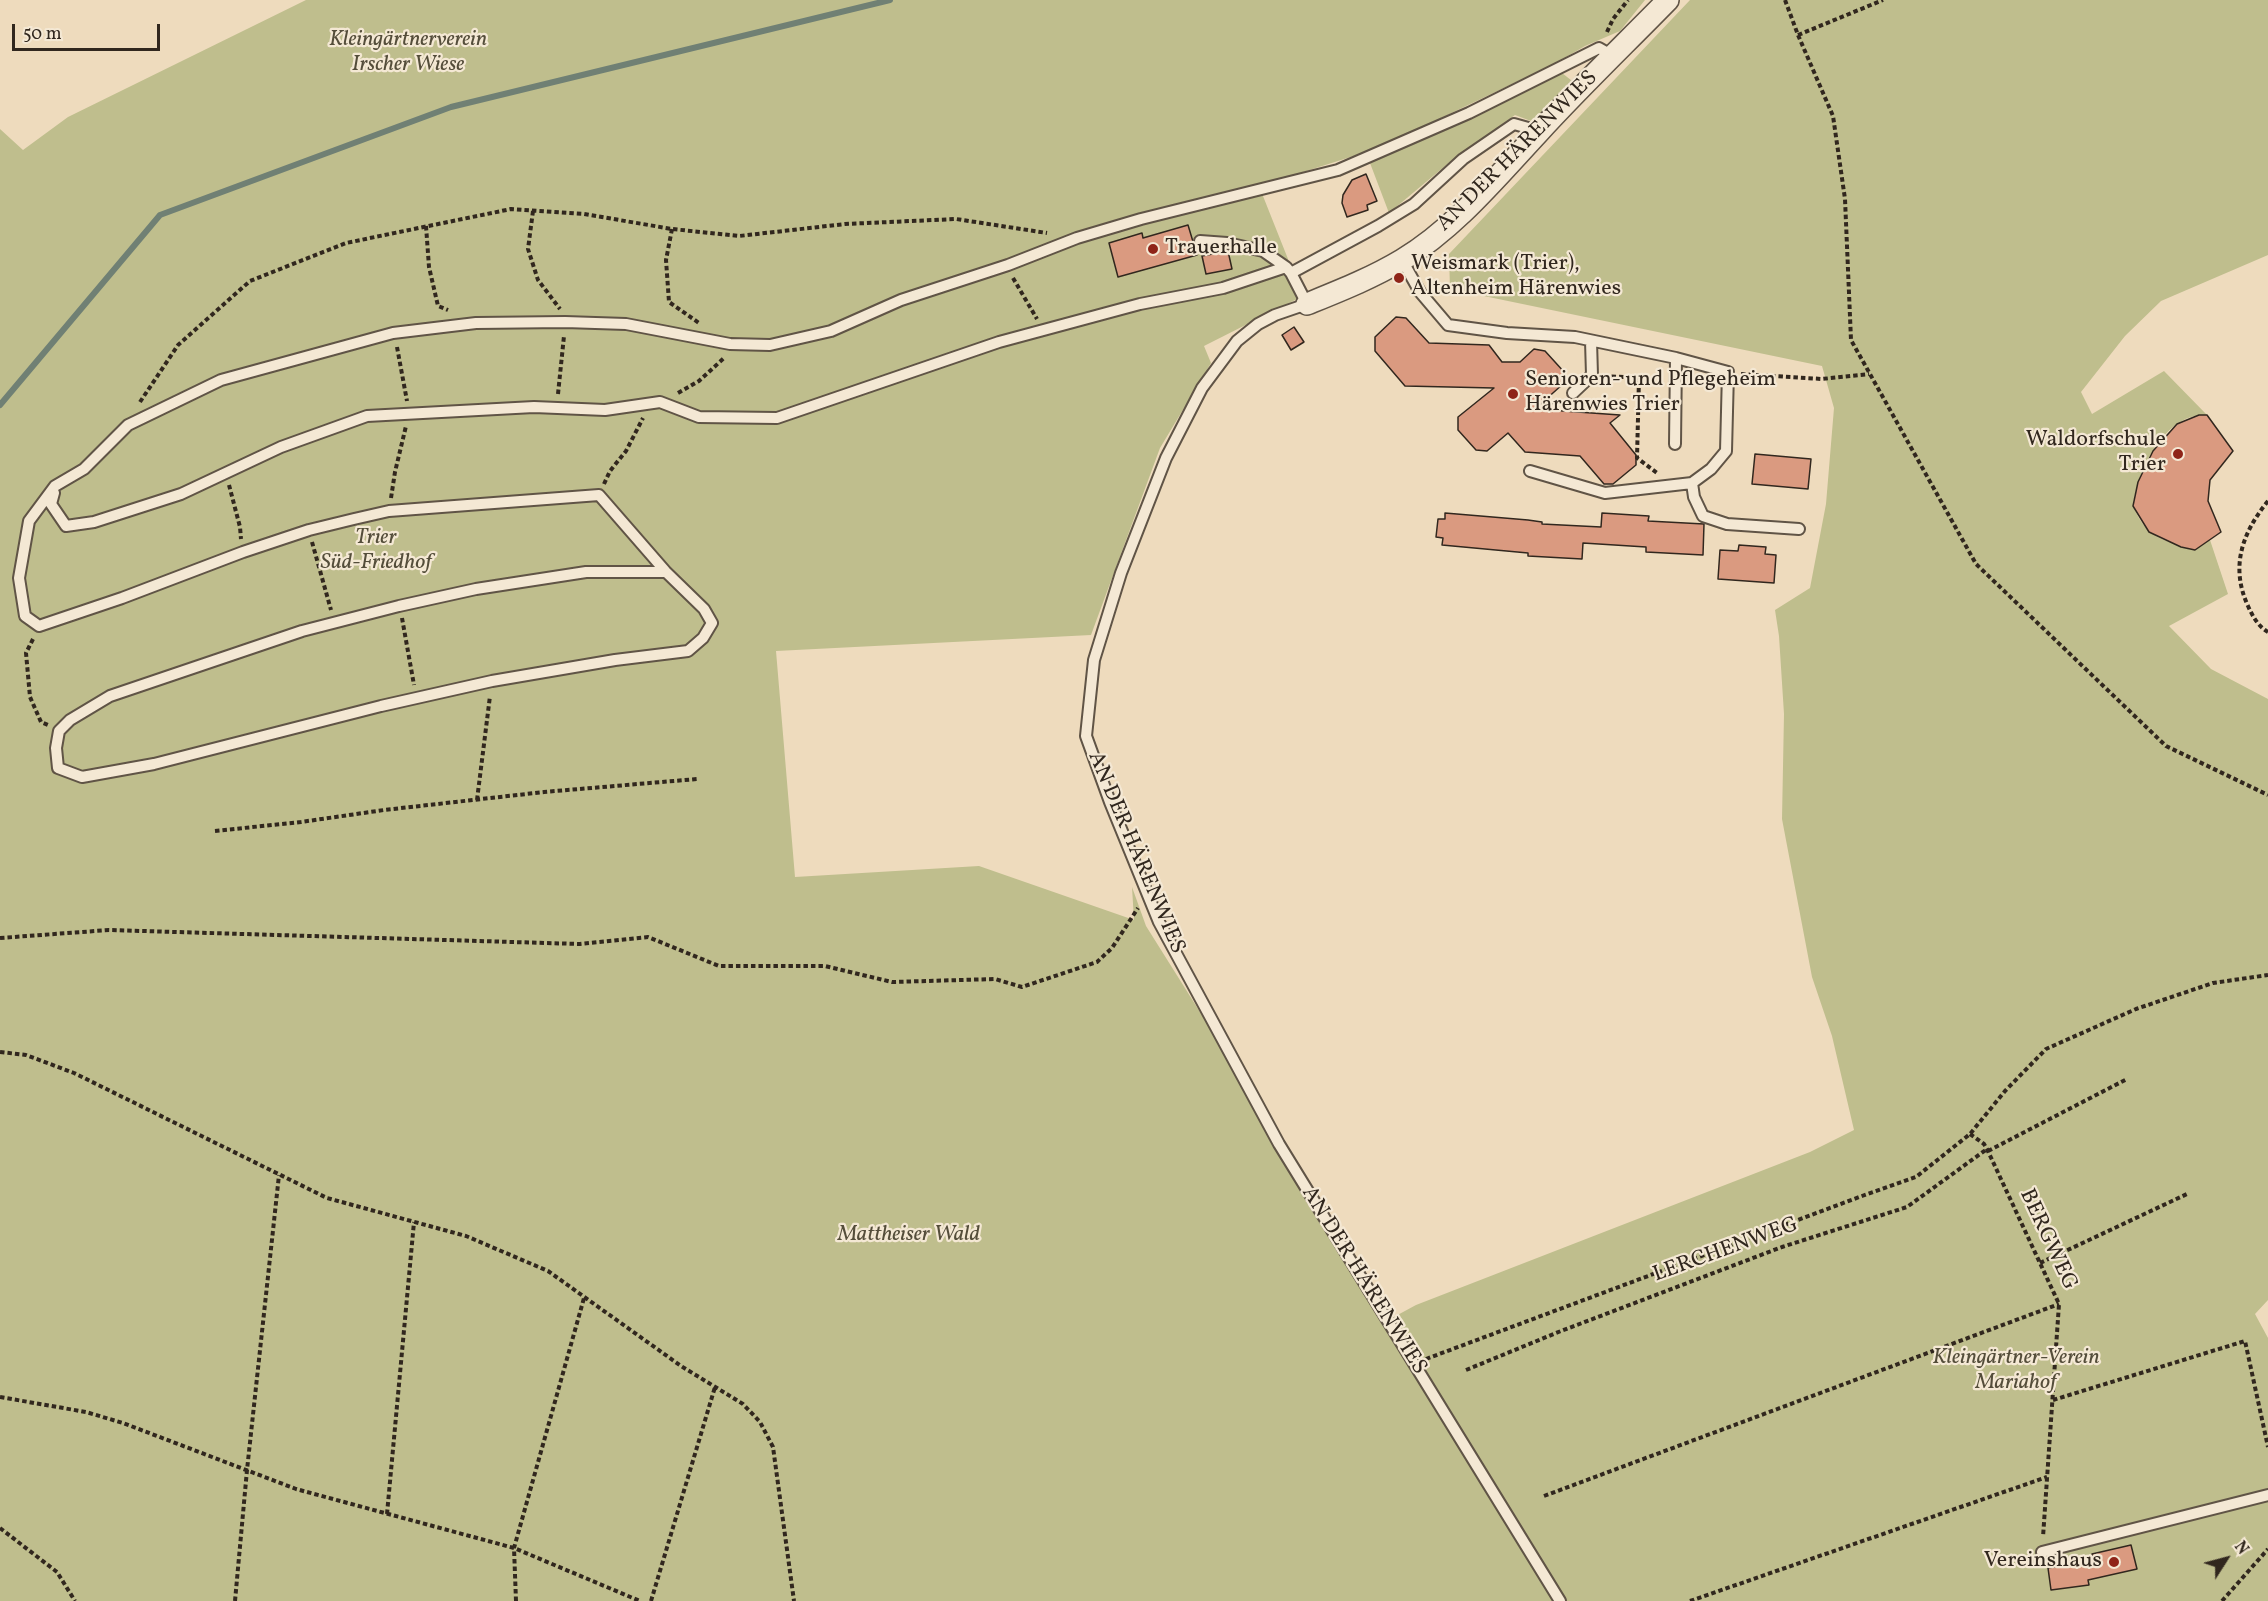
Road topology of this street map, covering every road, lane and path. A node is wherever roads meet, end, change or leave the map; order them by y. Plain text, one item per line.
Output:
1 (1628, 0) edge
2 (1668, 0) edge
3 (1785, 0) edge
4 (1883, 0) edge
5 (1798, 35) junction
6 (1606, 52) junction
7 (1539, 131) junction
8 (533, 211) junction
9 (426, 226) junction
10 (672, 230) junction
11 (1077, 238) junction
12 (1200, 241) dead end
13 (1402, 260) junction
14 (1288, 270) junction
15 (1017, 287) dead end
16 (1307, 304) junction
17 (565, 322) junction
18 (476, 323) junction
19 (704, 326) dead end
20 (1043, 330) junction
21 (1592, 340) junction
22 (730, 344) junction
23 (1676, 358) junction
24 (401, 360) dead end
25 (1728, 372) junction
26 (1869, 374) junction
27 (1592, 375) junction
28 (558, 381) dead end
29 (1573, 393) dead end
30 (660, 402) junction
31 (409, 413) junction
32 (128, 425) junction
33 (405, 429) dead end
34 (1675, 444) dead end
35 (1637, 458) dead end
36 (1530, 471) dead end
37 (225, 473) junction
38 (1692, 483) junction
39 (55, 486) junction
40 (599, 495) junction
41 (2268, 501) edge
42 (389, 511) junction
43 (240, 527) dead end
44 (1798, 529) dead end
45 (309, 530) junction
46 (666, 572) junction
47 (327, 595) dead end
48 (399, 606) junction
49 (39, 626) junction
50 (2268, 632) edge
51 (413, 669) dead end
52 (492, 681) junction
53 (59, 731) junction
54 (698, 780) dead end
55 (2268, 795) edge
56 (477, 800) junction
57 (215, 831) dead end
58 (1148, 892) junction
59 (0, 938) edge
60 (2268, 975) edge
61 (0, 1052) edge
62 (2127, 1079) dead end
63 (1970, 1134) junction
64 (1987, 1150) junction
65 (279, 1175) junction
66 (2187, 1194) dead end
67 (414, 1222) junction
68 (2040, 1263) junction
69 (584, 1298) junction
70 (2060, 1304) junction
71 (1414, 1364) junction
72 (1466, 1370) dead end
73 (715, 1387) junction
74 (0, 1397) edge
75 (2053, 1400) junction
76 (2268, 1447) edge
77 (247, 1470) junction
78 (2048, 1477) junction
79 (2268, 1495) edge
80 (1544, 1496) dead end
81 (387, 1514) junction
82 (0, 1528) edge
83 (513, 1548) junction
84 (2268, 1549) edge
85 (2042, 1552) joint
86 (75, 1601) edge
87 (235, 1601) edge
88 (516, 1601) edge
89 (640, 1601) edge
90 (651, 1601) edge
91 (794, 1601) edge
92 (1560, 1601) edge
93 (1690, 1601) edge
94 (2222, 1601) edge

1 - 6 path
2 - 6 street, AN DER HÄRENWIES
3 - 5 path
4 - 5 path
5 - 26 path
6 - 7 street, AN DER HÄRENWIES
6 - 11 lane
7 - 13 street, AN DER HÄRENWIES
7 - 14 lane
8 - 9 path
8 - 10 path
8 - 17 path
9 - 18 path
9 - 32 path
10 - 11 path
10 - 19 path
11 - 22 lane
12 - 14 lane
13 - 16 street, AN DER HÄRENWIES
13 - 21 lane
14 - 16 lane
14 - 20 lane
15 - 20 path
16 - 58 lane, AN DER HÄRENWIES
17 - 18 lane
17 - 22 lane
17 - 28 path
18 - 32 lane
20 - 30 lane
21 - 23 lane
21 - 27 lane
22 - 30 path
23 - 25 lane
23 - 34 lane
24 - 31 path
25 - 26 path
25 - 38 lane
26 - 55 path
27 - 29 lane
27 - 35 path
30 - 31 lane
30 - 40 path
31 - 37 lane
32 - 39 lane
33 - 42 path
36 - 38 lane
37 - 39 lane
37 - 43 path
38 - 44 lane
39 - 49 lane
40 - 42 lane
40 - 46 lane
41 - 50 path
42 - 45 lane
45 - 47 path
45 - 49 lane
46 - 48 lane
46 - 52 lane
48 - 51 path
48 - 53 lane
49 - 53 path
52 - 53 lane
52 - 56 path
54 - 56 path
56 - 57 path
58 - 59 path
58 - 71 lane, AN DER HÄRENWIES
60 - 63 path
61 - 65 path
62 - 64 path, LERCHENWEG
63 - 64 path, BERGWEG
63 - 71 path
64 - 68 path, BERGWEG
64 - 72 path, LERCHENWEG
65 - 67 path
65 - 77 path
66 - 68 path
67 - 69 path
67 - 81 path
68 - 70 path, BERGWEG
69 - 73 path
69 - 83 path
70 - 75 path, BERGWEG
70 - 80 path
71 - 92 lane, AN DER HÄRENWIES
73 - 90 path
73 - 91 path
74 - 77 path
75 - 76 path
75 - 78 path, BERGWEG
77 - 81 path
77 - 87 path
78 - 85 path, BERGWEG
78 - 93 path
79 - 85 lane
81 - 83 path
82 - 86 path
83 - 88 path
83 - 89 path
84 - 94 path

